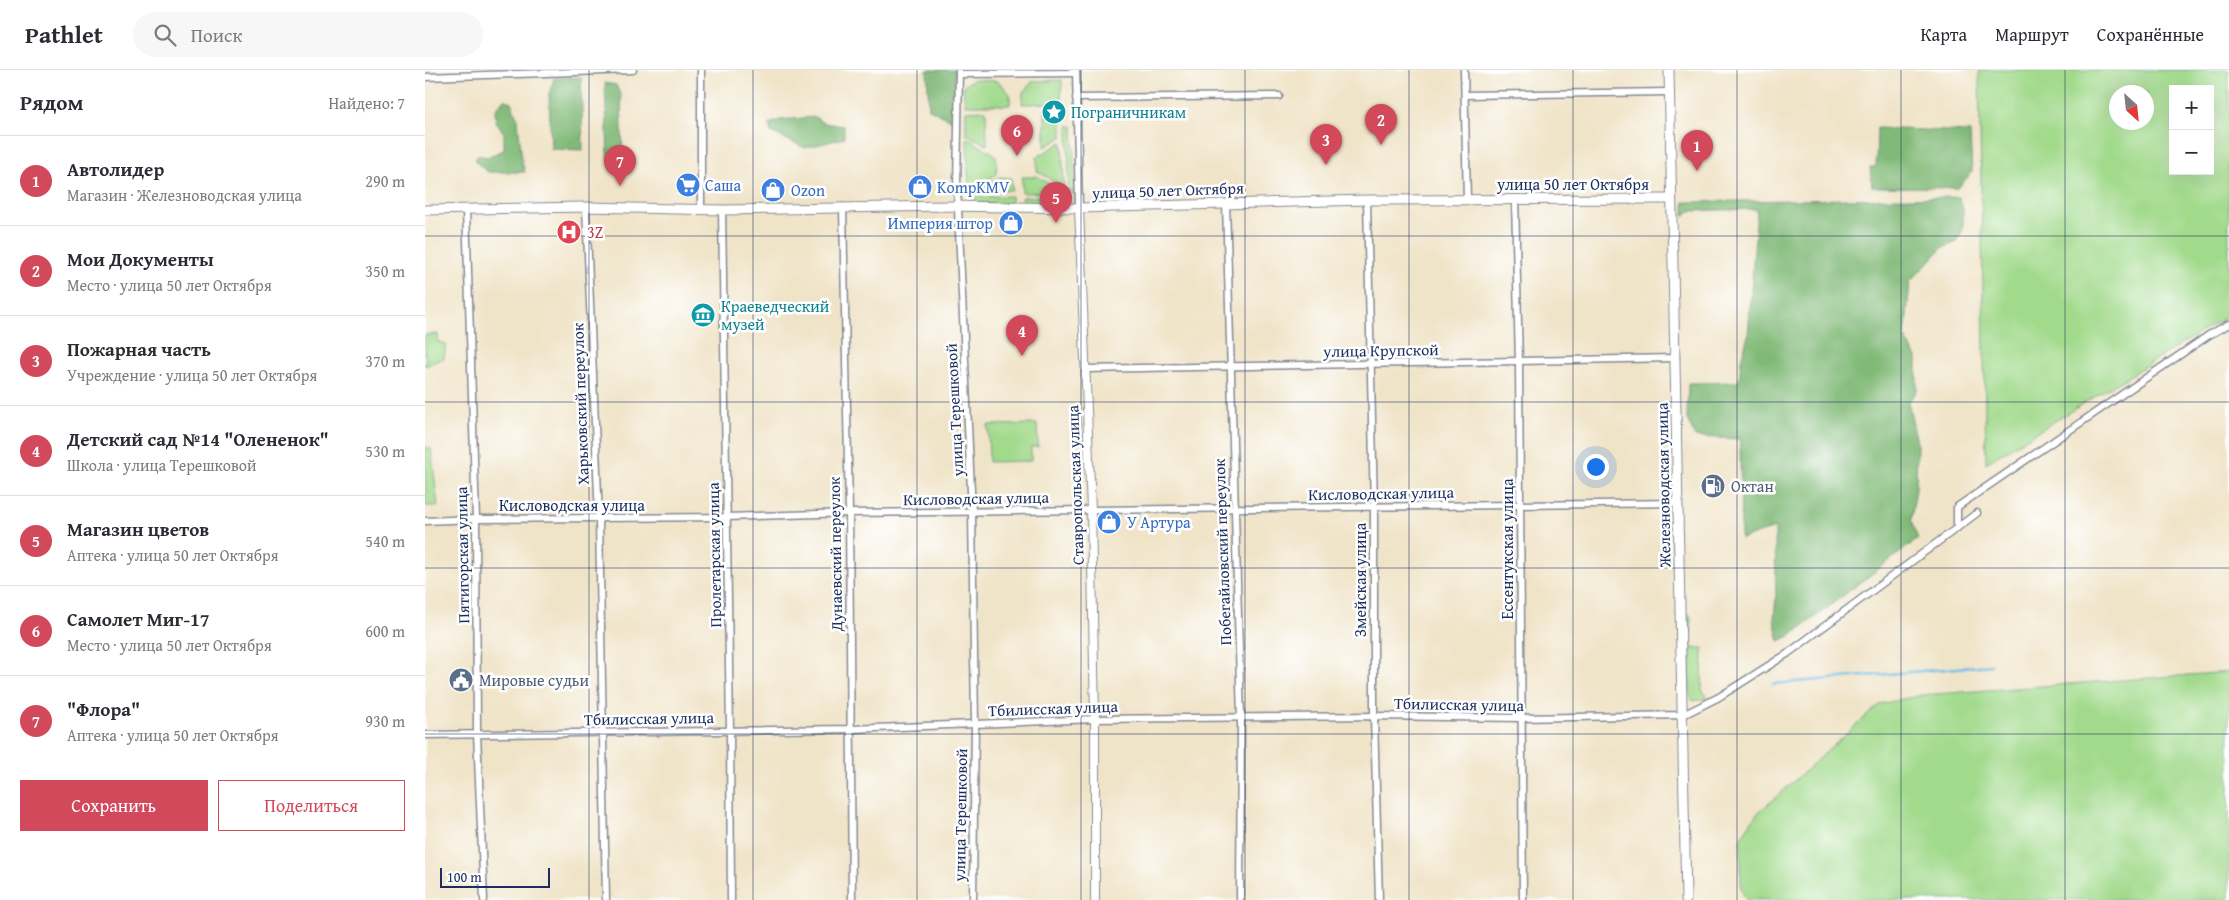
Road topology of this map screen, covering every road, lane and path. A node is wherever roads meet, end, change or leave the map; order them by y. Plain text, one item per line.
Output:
1 (633, 70) edge
2 (701, 70) edge
3 (1464, 70) edge
4 (1669, 70) edge
5 (959, 72) edge
6 (1076, 72) edge
7 (425, 77) edge
8 (1669, 92) junction
9 (1465, 95) junction
10 (1279, 96) dead end
11 (1076, 98) junction
12 (1515, 198) junction
13 (1467, 199) junction
14 (1367, 200) junction
15 (1671, 200) junction
16 (1226, 203) junction
17 (959, 206) junction
18 (586, 207) junction
19 (843, 208) junction
20 (1079, 208) junction
21 (466, 209) junction
22 (425, 210) edge
23 (701, 210) junction
24 (722, 210) junction
25 (2229, 324) edge
26 (1676, 358) junction
27 (1519, 362) junction
28 (1371, 363) junction
29 (1230, 366) junction
30 (1086, 369) junction
31 (1678, 503) junction
32 (1520, 504) junction
33 (1235, 508) junction
34 (1374, 508) junction
35 (1091, 510) junction
36 (972, 512) junction
37 (849, 513) junction
38 (1977, 513) dead end
39 (727, 517) junction
40 (476, 519) junction
41 (599, 519) junction
42 (425, 521) edge
43 (1957, 528) junction
44 (1683, 715) junction
45 (1374, 716) junction
46 (1241, 718) junction
47 (1521, 718) junction
48 (1095, 719) junction
49 (975, 724) junction
50 (851, 729) junction
51 (730, 730) junction
52 (602, 732) junction
53 (477, 733) junction
54 (425, 735) edge
55 (484, 900) edge
56 (606, 900) edge
57 (731, 900) edge
58 (852, 900) edge
59 (973, 900) edge
60 (1095, 900) edge
61 (1240, 900) edge
62 (1379, 900) edge
63 (1523, 900) edge
64 (1686, 900) edge

1 - 7 street
2 - 23 street
3 - 9 street
4 - 8 main road, Железноводская улица
5 - 6 street
5 - 17 street, улица Терешковой
6 - 11 street, Ставропольская улица
8 - 9 street
8 - 15 main road, Железноводская улица
9 - 13 street
10 - 11 street
11 - 20 street, Ставропольская улица
12 - 13 main road, улица 50 лет Октября
12 - 15 main road, улица 50 лет Октября
12 - 27 street, Ессентукская улица
13 - 14 main road, улица 50 лет Октября
14 - 16 main road, улица 50 лет Октября
14 - 28 street, Змейская улица
15 - 26 main road, Железноводская улица
16 - 20 main road, улица 50 лет Октября
16 - 29 street, Побегайловский переулок
17 - 19 main road, улица 50 лет Октября
17 - 20 main road, улица 50 лет Октября
17 - 36 street, улица Терешковой
18 - 21 main road, улица 50 лет Октября
18 - 23 main road, улица 50 лет Октября
18 - 41 street, Харьковский переулок
19 - 24 main road, улица 50 лет Октября
19 - 37 street, Дунаевский переулок
20 - 30 street, Ставропольская улица
21 - 22 main road, улица 50 лет Октября
21 - 40 street, Пятигорская улица
23 - 24 main road, улица 50 лет Октября
24 - 39 street, Пролетарская улица
25 - 43 street
26 - 27 street, улица Крупской
26 - 31 main road, Железноводская улица
27 - 28 street, улица Крупской
27 - 32 street, Ессентукская улица
28 - 29 street, улица Крупской
28 - 34 street, Змейская улица
29 - 30 street, улица Крупской
29 - 33 street, Побегайловский переулок
30 - 35 street, Ставропольская улица
31 - 32 street, Кисловодская улица
31 - 44 main road, Железноводская улица
32 - 34 street, Кисловодская улица
32 - 47 street, Ессентукская улица
33 - 34 street, Кисловодская улица
33 - 35 street, Кисловодская улица
33 - 46 street, Побегайловский переулок
34 - 45 street, Змейская улица
35 - 36 street, Кисловодская улица
35 - 48 street, Ставропольская улица
36 - 37 street, Кисловодская улица
36 - 49 street, улица Терешковой
37 - 39 street, Кисловодская улица
37 - 50 street, Дунаевский переулок
38 - 43 street
39 - 41 street, Кисловодская улица
39 - 51 street, Пролетарская улица
40 - 41 street, Кисловодская улица
40 - 42 street, Кисловодская улица
40 - 53 street, Пятигорская улица
41 - 52 street, Харьковский переулок
43 - 44 street
44 - 47 street, Тбилисская улица
44 - 64 main road, Железноводская улица
45 - 46 street, Тбилисская улица
45 - 47 street, Тбилисская улица
45 - 62 street, Змейская улица
46 - 48 street, Тбилисская улица
46 - 61 street, Побегайловский переулок
47 - 63 street, Ессентукская улица
48 - 49 street, Тбилисская улица
48 - 60 street, Ставропольская улица
49 - 50 street, Тбилисская улица
49 - 59 street, улица Терешковой
50 - 51 street, Тбилисская улица
50 - 58 street, Дунаевский переулок
51 - 52 street, Тбилисская улица
51 - 57 street, Пролетарская улица
52 - 53 street, Тбилисская улица
52 - 56 street, Харьковский переулок
53 - 54 street, Тбилисская улица
53 - 55 street, Пятигорская улица

